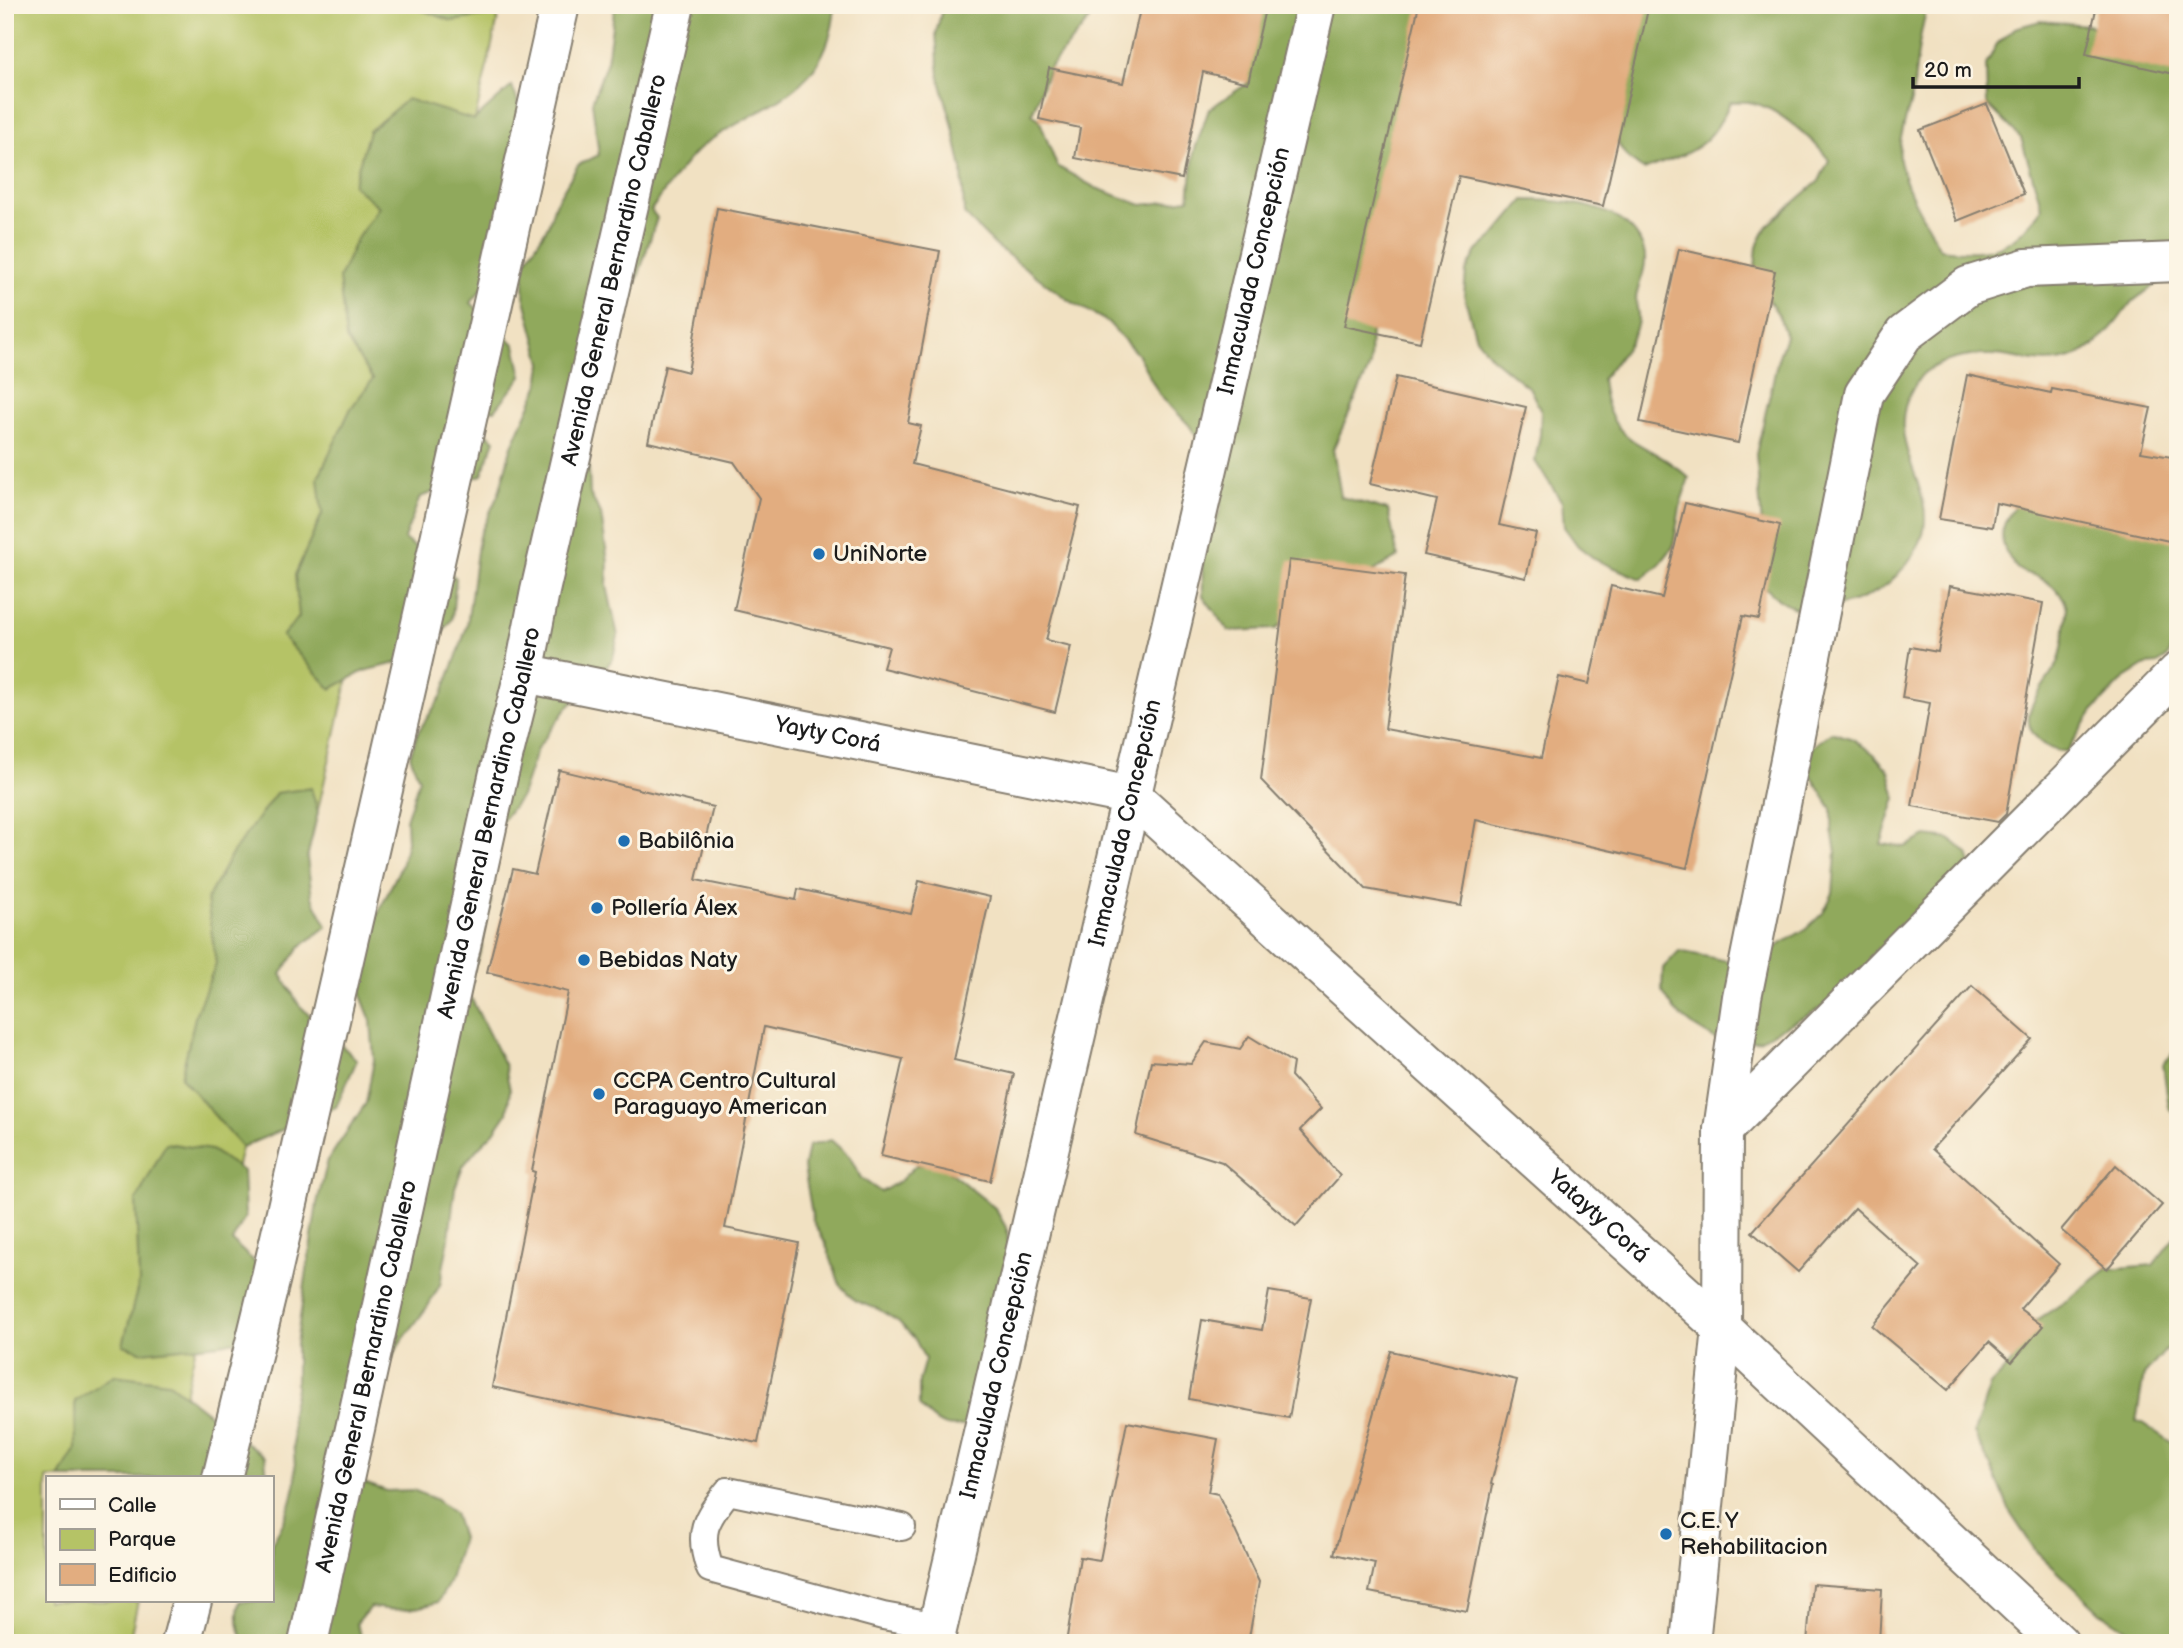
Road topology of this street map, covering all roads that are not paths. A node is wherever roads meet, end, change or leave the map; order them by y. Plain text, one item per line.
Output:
1 (560, 5) edge
2 (675, 5) edge
3 (1316, 5) edge
4 (2178, 262) edge
5 (2178, 672) edge
6 (524, 673) junction
7 (1132, 796) junction
8 (1723, 1130) junction
9 (1722, 1328) junction
10 (222, 1476) edge
11 (902, 1527) dead end
12 (192, 1602) edge
13 (936, 1635) edge
14 (181, 1643) edge
15 (307, 1643) edge
16 (1690, 1643) edge
17 (2059, 1643) edge

1 - 10 street
2 - 6 street, Avenida General Bernardino Caballero
3 - 7 street, Inmaculada Concepción
4 - 8 street
5 - 8 street
6 - 7 street, Yayty Corá
6 - 15 street, Avenida General Bernardino Caballero
7 - 9 street, Yatayty Corá
7 - 13 street, Inmaculada Concepción
8 - 9 street
9 - 16 street
9 - 17 street, Yatayty Corá
11 - 13 lane
12 - 14 street

